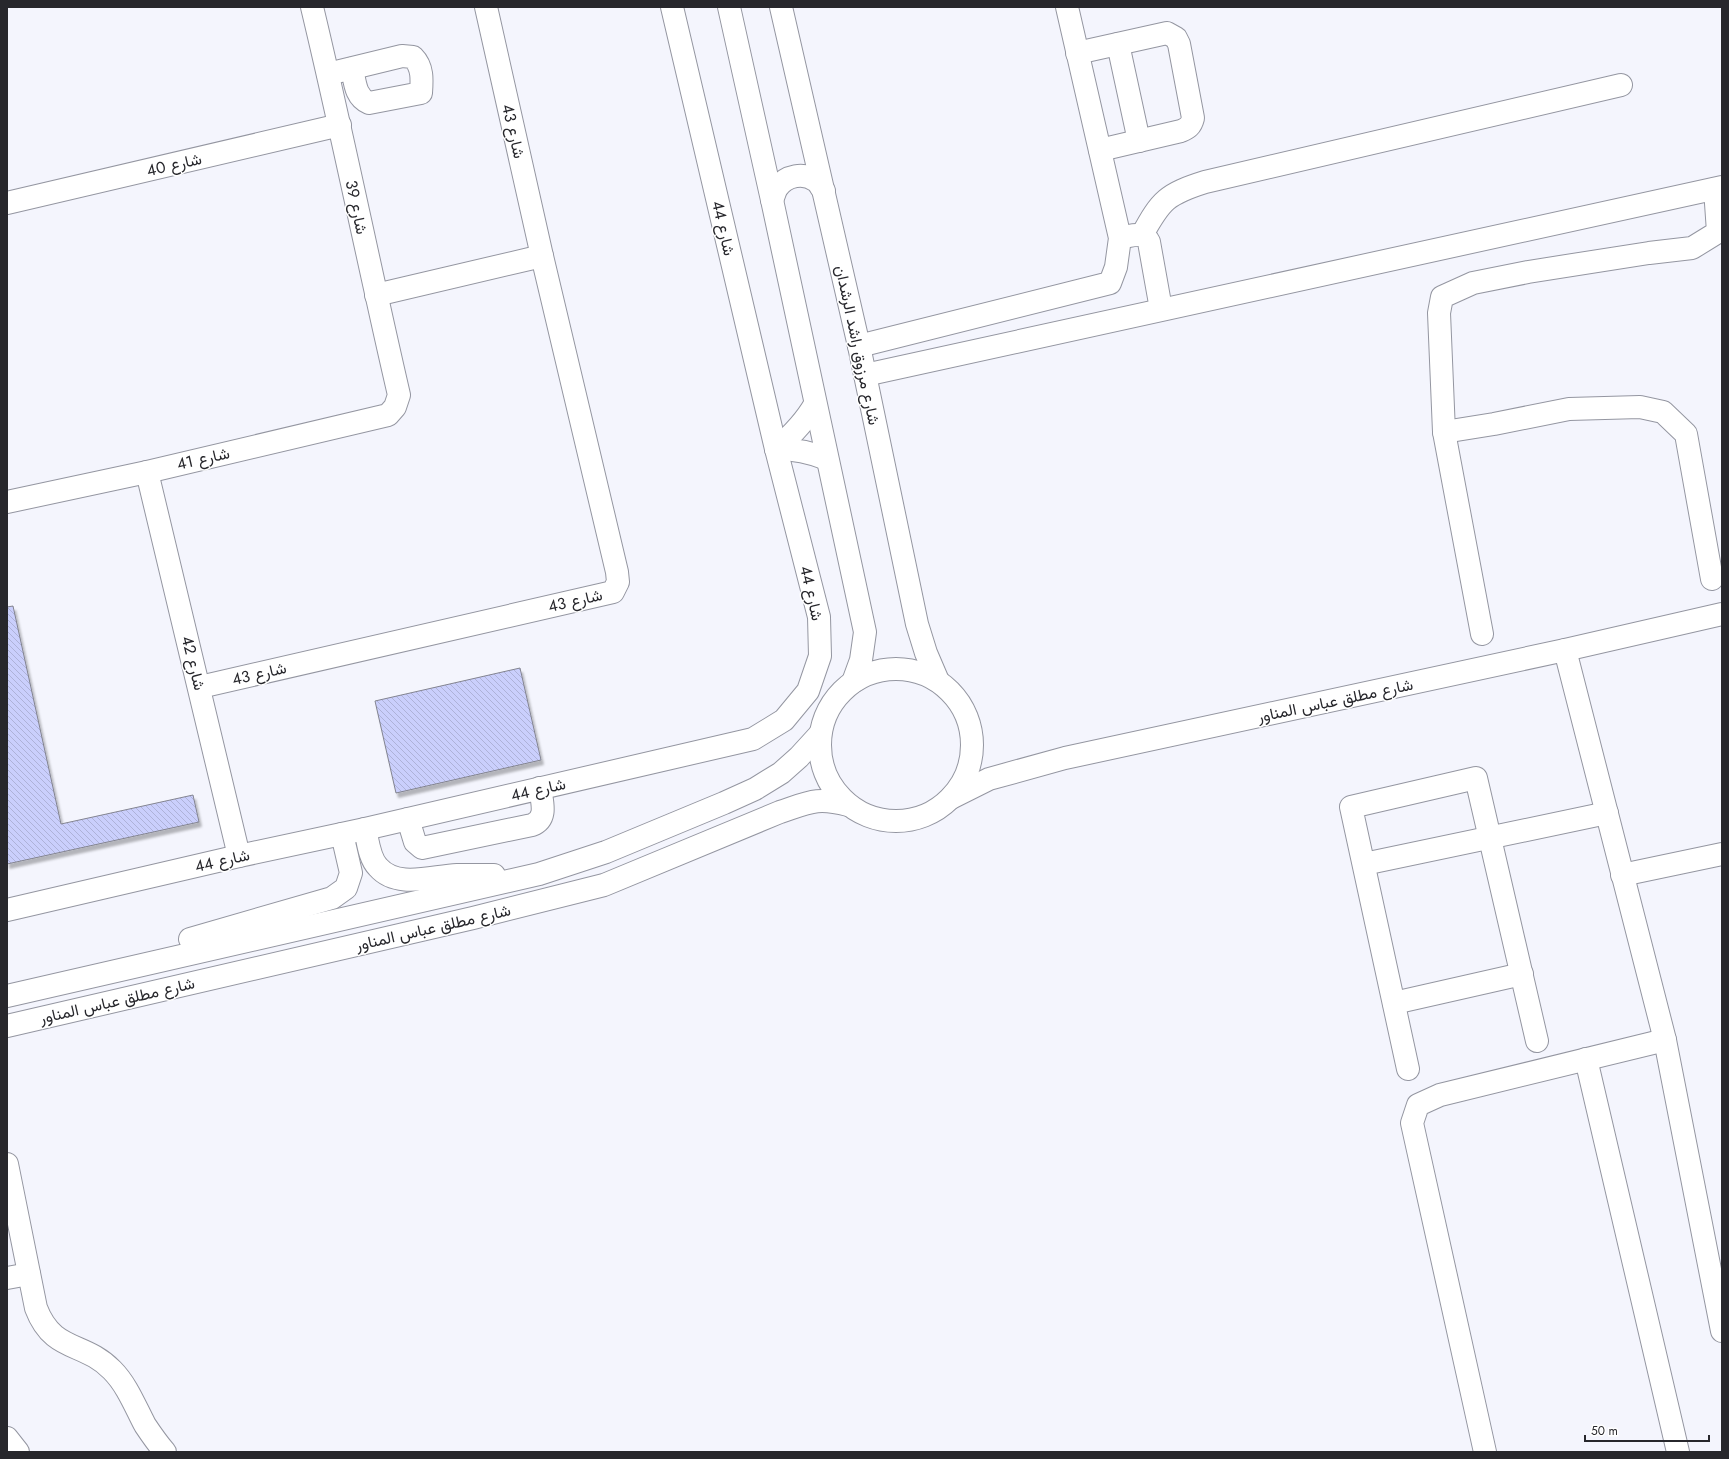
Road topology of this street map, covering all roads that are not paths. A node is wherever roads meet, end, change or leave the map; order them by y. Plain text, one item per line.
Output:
1 (312, 7) edge
2 (486, 7) edge
3 (672, 7) edge
4 (729, 7) edge
5 (781, 7) edge
6 (1067, 7) edge
7 (1118, 44) junction
8 (1077, 53) junction
9 (352, 68) dead end
10 (328, 74) junction
11 (1621, 85) dead end
12 (340, 125) junction
13 (1139, 141) junction
14 (1100, 150) junction
15 (1718, 188) edge
16 (824, 191) junction
17 (772, 200) junction
18 (7, 203) edge
19 (1142, 235) junction
20 (1120, 238) junction
21 (542, 256) junction
22 (376, 295) junction
23 (1161, 309) junction
24 (859, 346) junction
25 (865, 375) junction
26 (815, 404) junction
27 (395, 407) joint
28 (1444, 432) junction
29 (776, 449) junction
30 (827, 459) junction
31 (147, 472) junction
32 (7, 502) edge
33 (1712, 579) dead end
34 (1722, 614) edge
35 (1482, 634) dead end
36 (1565, 650) junction
37 (938, 681) junction
38 (853, 682) junction
39 (200, 687) junction
40 (820, 734) junction
41 (540, 788) junction
42 (951, 798) junction
43 (848, 805) junction
44 (1607, 813) junction
45 (408, 819) junction
46 (365, 829) junction
47 (342, 834) junction
48 (1490, 838) junction
49 (1722, 854) edge
50 (239, 856) junction
51 (1364, 864) junction
52 (539, 874) junction
53 (1622, 875) junction
54 (7, 910) edge
55 (124, 968) junction
56 (1522, 974) junction
57 (7, 996) edge
58 (1394, 1003) junction
59 (7, 1026) edge
60 (1665, 1040) junction
61 (1537, 1041) dead end
62 (1586, 1059) junction
63 (1408, 1069) dead end
64 (7, 1164) edge
65 (29, 1274) junction
66 (7, 1278) edge
67 (1722, 1331) edge
68 (7, 1438) edge
69 (18, 1452) edge
70 (164, 1452) edge
71 (1485, 1452) edge
72 (1678, 1452) edge

1 - 10 main road, شارع 39
2 - 21 main road, شارع 43
3 - 29 main road, شارع 44
4 - 17 main road
5 - 16 main road, شارع مرزوق راشد الرشدان
6 - 8 main road
7 - 8 main road
7 - 13 main road
7 - 13 main road
8 - 14 main road
9 - 10 main road
10 - 12 main road, شارع 39
11 - 19 main road
12 - 18 main road, شارع 40
12 - 22 main road, شارع 39
13 - 14 main road
14 - 20 main road
15 - 23 main road
15 - 28 main road
16 - 17 main road
16 - 24 main road, شارع مرزوق راشد الرشدان
17 - 26 main road
19 - 20 main road
19 - 23 main road
20 - 24 main road
21 - 22 main road
21 - 39 main road, شارع 43
22 - 27 main road, شارع 39
23 - 25 main road
24 - 25 main road, شارع مرزوق راشد الرشدان
25 - 37 main road, شارع مرزوق راشد الرشدان
26 - 29 main road
26 - 30 main road
27 - 31 main road, شارع 41
28 - 33 main road
28 - 35 main road
29 - 30 main road
29 - 41 main road, شارع 44
30 - 38 main road
31 - 32 main road, شارع 41
31 - 39 main road, شارع 42
34 - 36 main road, شارع مطلق عباس المناور
36 - 42 main road, شارع مطلق عباس المناور
36 - 44 main road
37 - 38 main road
37 - 42 main road
38 - 40 main road
39 - 50 main road, شارع 42
40 - 43 main road
40 - 52 main road, شارع مطلق عباس المناور
41 - 45 main road, شارع 44
41 - 45 main road
42 - 43 main road
43 - 59 main road, شارع مطلق عباس المناور
44 - 48 main road
44 - 53 main road
45 - 46 main road, شارع 44
46 - 47 main road, شارع 44
46 - 52 main road
47 - 50 main road, شارع 44
47 - 55 main road
48 - 51 main road
48 - 51 main road
48 - 56 main road
49 - 53 main road
50 - 54 main road, شارع 44
51 - 58 main road
52 - 55 main road, شارع مطلق عباس المناور
53 - 60 main road
55 - 57 main road, شارع مطلق عباس المناور
56 - 58 main road
56 - 61 main road
58 - 63 main road
60 - 62 main road
60 - 67 main road
62 - 71 main road
62 - 72 main road
64 - 65 main road
65 - 66 main road
65 - 70 main road
68 - 69 main road

